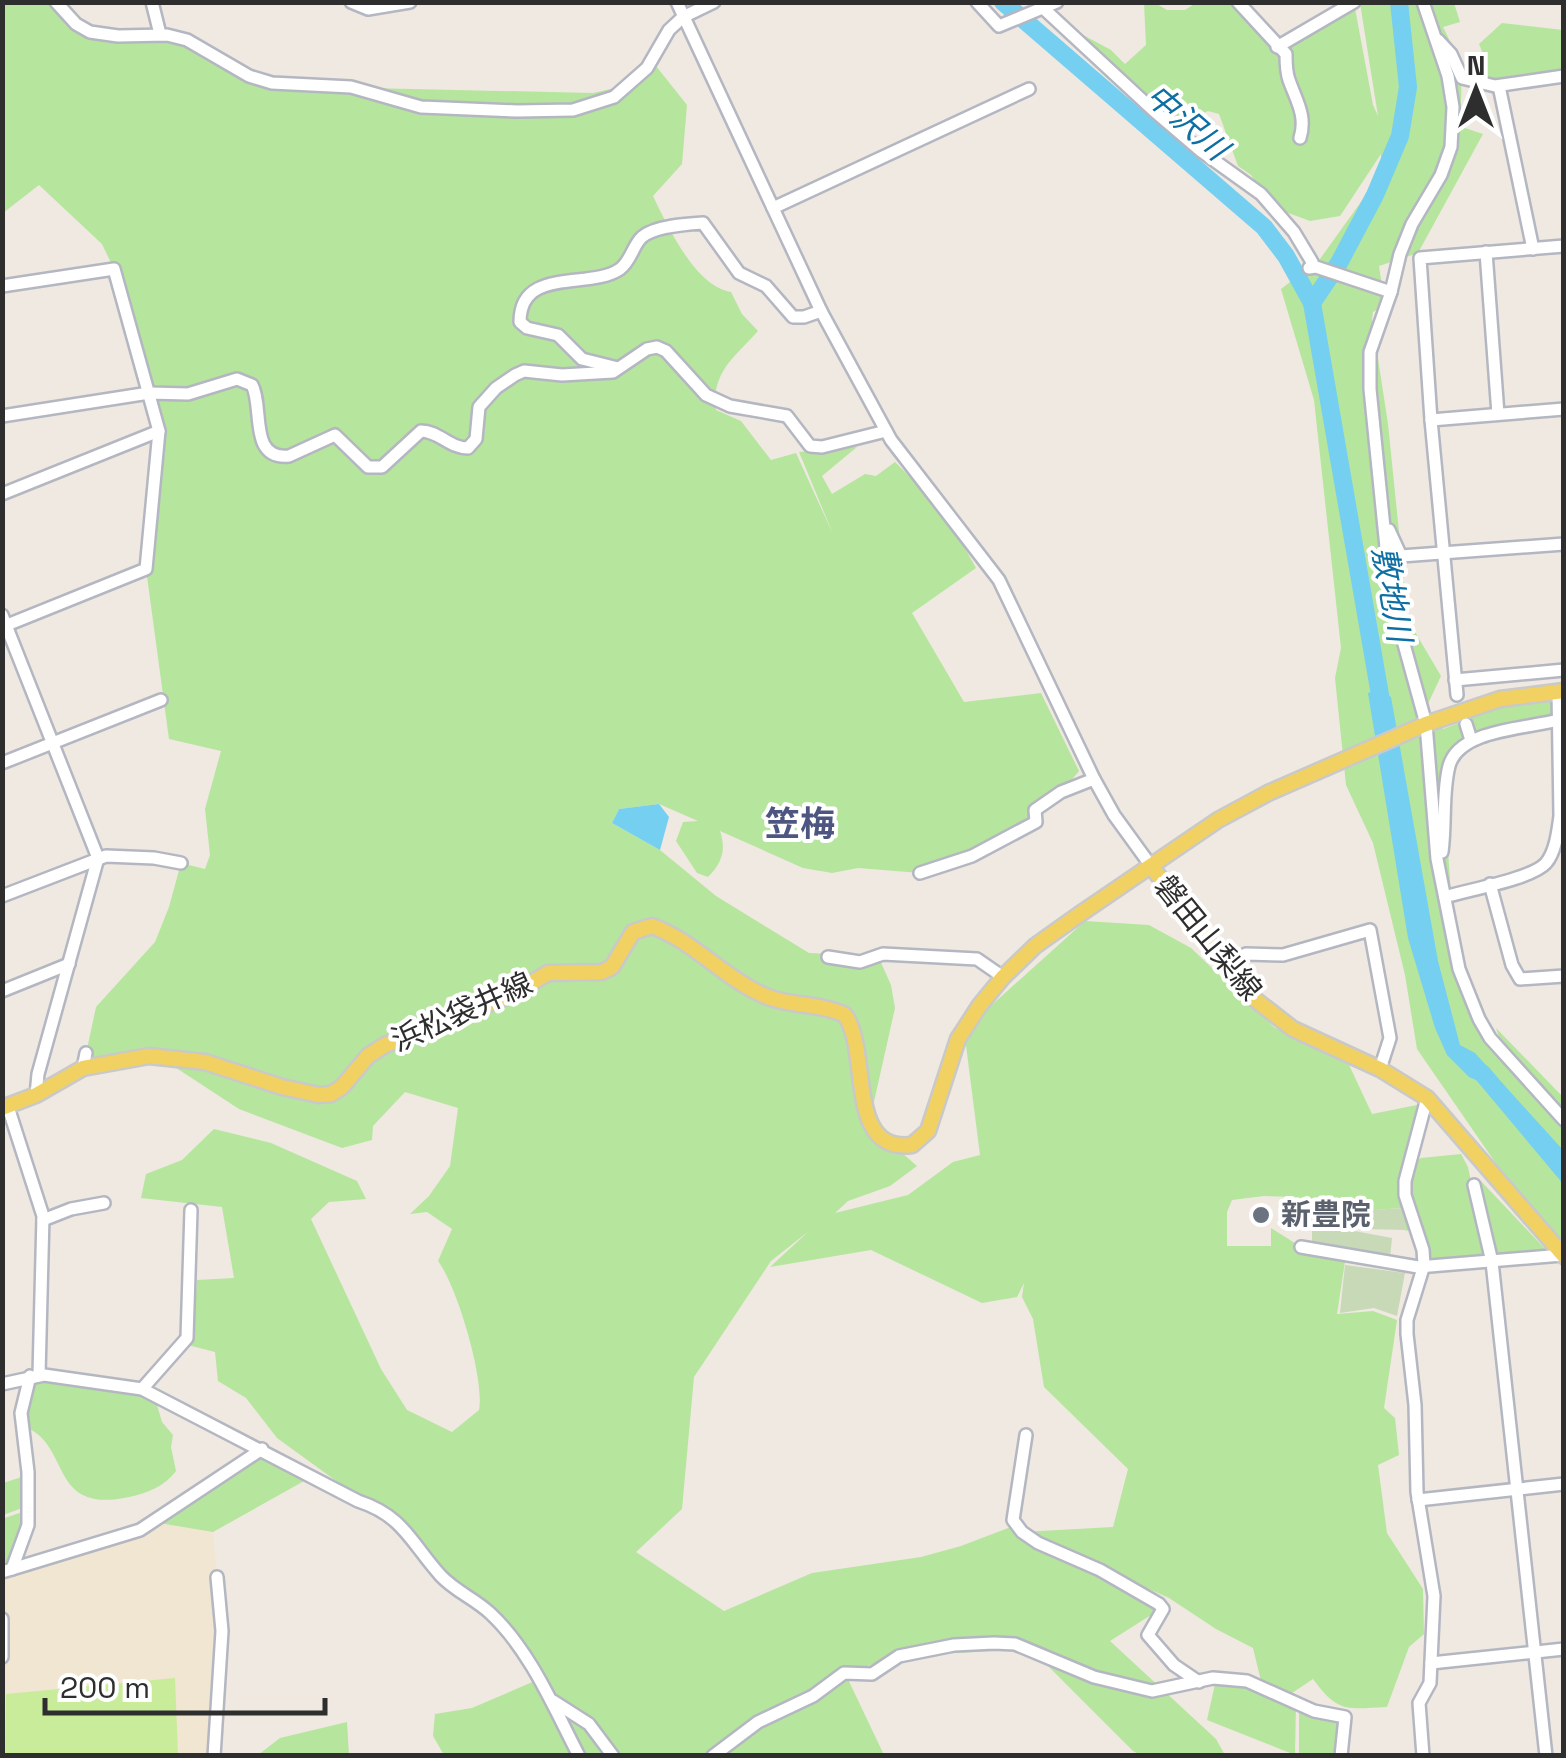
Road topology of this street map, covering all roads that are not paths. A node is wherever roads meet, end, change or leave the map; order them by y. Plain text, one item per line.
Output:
1 (56, 2) edge
2 (152, 2) edge
3 (351, 2) edge
4 (410, 2) edge
5 (677, 2) edge
6 (714, 2) edge
7 (977, 2) edge
8 (1057, 2) edge
9 (1238, 2) edge
10 (1354, 2) edge
11 (1423, 2) edge
12 (1040, 9) junction
13 (683, 17) junction
14 (160, 34) junction
15 (1436, 37) junction
16 (1277, 47) junction
17 (1564, 76) edge
18 (1499, 86) junction
19 (1028, 89) dead end
20 (1300, 138) dead end
21 (773, 208) junction
22 (1564, 246) edge
23 (1533, 249) junction
24 (1486, 252) junction
25 (2, 286) edge
26 (1388, 291) junction
27 (821, 311) junction
28 (622, 369) junction
29 (149, 393) junction
30 (1564, 409) edge
31 (1498, 414) junction
32 (2, 416) edge
33 (1431, 420) junction
34 (158, 431) junction
35 (886, 431) junction
36 (2, 494) edge
37 (1384, 516) junction
38 (1564, 544) edge
39 (1444, 552) junction
40 (4, 622) edge
41 (1564, 670) edge
42 (1456, 680) junction
43 (1561, 691) edge
44 (1457, 696) dead end
45 (160, 700) dead end
46 (1558, 720) junction
47 (1466, 724) dead end
48 (1423, 726) junction
49 (1472, 740) junction
50 (53, 743) junction
51 (2, 764) edge
52 (1094, 779) junction
53 (1561, 828) edge
54 (98, 858) junction
55 (181, 864) dead end
56 (1150, 866) junction
57 (1440, 871) junction
58 (920, 873) dead end
59 (1490, 884) junction
60 (2, 896) edge
61 (1445, 896) junction
62 (828, 957) dead end
63 (69, 964) junction
64 (1227, 966) junction
65 (1564, 976) edge
66 (1003, 977) junction
67 (2, 991) edge
68 (1380, 1069) junction
69 (36, 1096) junction
70 (1542, 1096) junction
71 (1426, 1098) junction
72 (6, 1108) edge
73 (1564, 1108) edge
74 (1564, 1120) edge
75 (1474, 1185) dead end
76 (104, 1204) dead end
77 (191, 1210) dead end
78 (43, 1220) junction
79 (1300, 1247) dead end
80 (1563, 1256) edge
81 (1492, 1262) junction
82 (1424, 1265) junction
83 (35, 1376) junction
84 (2, 1384) edge
85 (142, 1388) junction
86 (1026, 1434) dead end
87 (262, 1449) junction
88 (1564, 1484) edge
89 (1516, 1489) junction
90 (1418, 1500) junction
91 (7, 1570) edge
92 (217, 1577) dead end
93 (2, 1619) edge
94 (1564, 1649) edge
95 (1535, 1653) junction
96 (2, 1657) edge
97 (1431, 1663) junction
98 (1200, 1682) junction
99 (549, 1698) junction
100 (214, 1756) edge
101 (579, 1756) edge
102 (612, 1756) edge
103 (712, 1756) edge
104 (1341, 1756) edge
105 (1424, 1756) edge
106 (1546, 1756) edge

1 - 14 street
2 - 14 street
3 - 4 street
5 - 13 street
6 - 13 street
7 - 12 street
8 - 12 street
9 - 16 street
10 - 16 street
11 - 15 street
12 - 26 street
13 - 14 street
13 - 21 street
15 - 18 street
15 - 26 street
16 - 20 street
17 - 18 street
18 - 23 street
19 - 21 street
21 - 27 street
22 - 23 street
23 - 24 street
24 - 31 street
24 - 33 street
25 - 29 street
26 - 37 street
27 - 28 street
27 - 35 street
28 - 29 street
28 - 35 street
29 - 32 street
29 - 34 street
30 - 31 street
31 - 33 street
33 - 39 street
34 - 36 street
34 - 40 street
35 - 52 street
37 - 39 street
37 - 48 street
38 - 39 street
39 - 42 street
40 - 50 street
41 - 42 street
42 - 44 street
43 - 46 street
43 - 48 main road, 磐田山梨線
45 - 50 street
46 - 49 street
46 - 53 street
47 - 49 street
48 - 56 main road, 磐田山梨線
48 - 57 street
49 - 57 street
50 - 51 street
50 - 54 street
52 - 56 street
52 - 58 street
53 - 59 street
54 - 55 street
54 - 60 street
54 - 63 street
56 - 64 main road, 磐田山梨線
56 - 66 main road, 浜松袋井線
57 - 61 street
59 - 61 street
59 - 65 street
61 - 70 street
62 - 66 street
63 - 67 street
63 - 69 street
64 - 68 main road, 磐田山梨線
64 - 68 street
66 - 69 main road, 浜松袋井線
68 - 71 main road, 磐田山梨線
69 - 72 main road, 浜松袋井線
70 - 73 street
70 - 74 street
71 - 80 main road, 磐田山梨線
71 - 82 street
72 - 78 street
75 - 81 street
76 - 78 street
77 - 85 street
78 - 83 street
79 - 82 street
80 - 81 street
81 - 82 street
81 - 89 street
82 - 90 street
83 - 84 street
83 - 85 street
83 - 91 street
85 - 87 street
86 - 98 street
87 - 91 street
87 - 99 street
88 - 89 street
89 - 90 street
89 - 95 street
90 - 97 street
92 - 100 street
93 - 96 street
94 - 95 street
95 - 97 street
95 - 106 street
97 - 105 street
98 - 103 street
98 - 104 street
99 - 101 street
99 - 102 street

